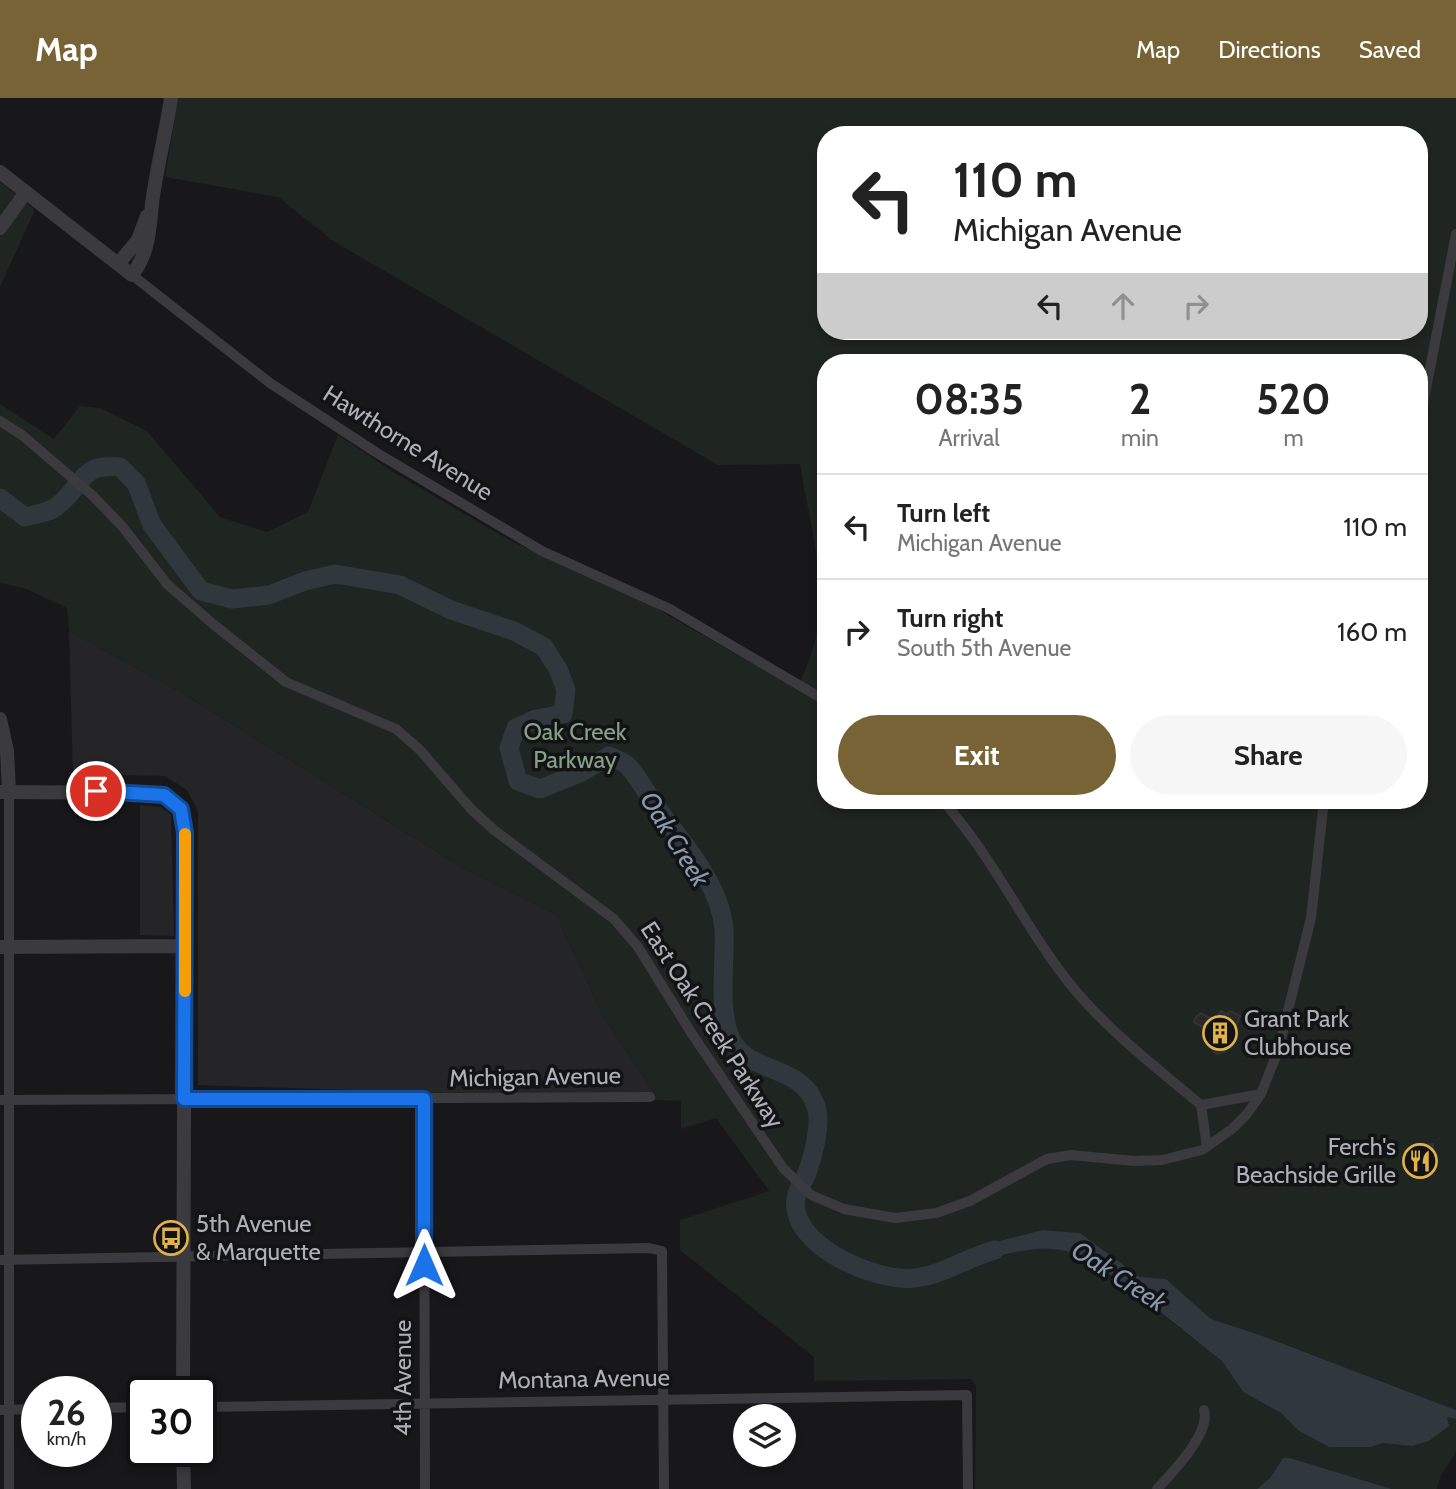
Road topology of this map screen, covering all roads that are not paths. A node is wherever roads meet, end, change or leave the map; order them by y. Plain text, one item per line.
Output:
1 (171, 98) edge
2 (0, 172) edge
3 (26, 192) junction
4 (153, 198) junction
5 (0, 228) edge
6 (1456, 234) edge
7 (118, 264) junction
8 (132, 275) junction
9 (1428, 379) edge
10 (0, 421) edge
11 (817, 696) edge
12 (0, 719) edge
13 (4, 792) edge
14 (950, 809) edge
15 (1324, 809) edge
16 (185, 946) junction
17 (5, 947) edge
18 (1261, 1094) junction
19 (650, 1097) dead end
20 (184, 1099) junction
21 (424, 1099) junction
22 (4, 1100) edge
23 (1201, 1105) junction
24 (1207, 1147) junction
25 (424, 1253) junction
26 (183, 1257) junction
27 (4, 1260) edge
28 (183, 1376) edge
29 (665, 1399) junction
30 (425, 1403) junction
31 (217, 1407) edge
32 (4, 1410) edge
33 (1205, 1410) dead end
34 (183, 1467) edge
35 (9, 1489) edge
36 (184, 1489) edge
37 (425, 1489) edge
38 (664, 1489) edge
39 (968, 1489) edge
40 (1157, 1489) edge

1 - 4 street
2 - 3 street, Hawthorne Avenue
3 - 5 street
3 - 7 street, Hawthorne Avenue
4 - 7 street
4 - 8 street
6 - 9 street
7 - 8 street, Hawthorne Avenue
8 - 11 street, Hawthorne Avenue
10 - 24 street, East Oak Creek Parkway
12 - 13 street
13 - 16 street
13 - 17 street
14 - 23 street
15 - 18 street, East Oak Creek Parkway
16 - 17 street
16 - 20 street
17 - 22 street
18 - 23 street
18 - 24 street, East Oak Creek Parkway
19 - 21 street, Michigan Avenue
20 - 21 street, Michigan Avenue
20 - 22 street, Michigan Avenue
20 - 26 street
21 - 25 street, 4th Avenue
22 - 27 street
23 - 24 street
25 - 26 street
25 - 29 street
25 - 30 street, 4th Avenue
26 - 27 street
26 - 28 street
27 - 32 street
29 - 30 street, Montana Avenue
29 - 38 street
29 - 39 street, Montana Avenue
30 - 31 street, Montana Avenue
30 - 37 street, 4th Avenue
32 - 35 street
33 - 40 street
34 - 36 street

